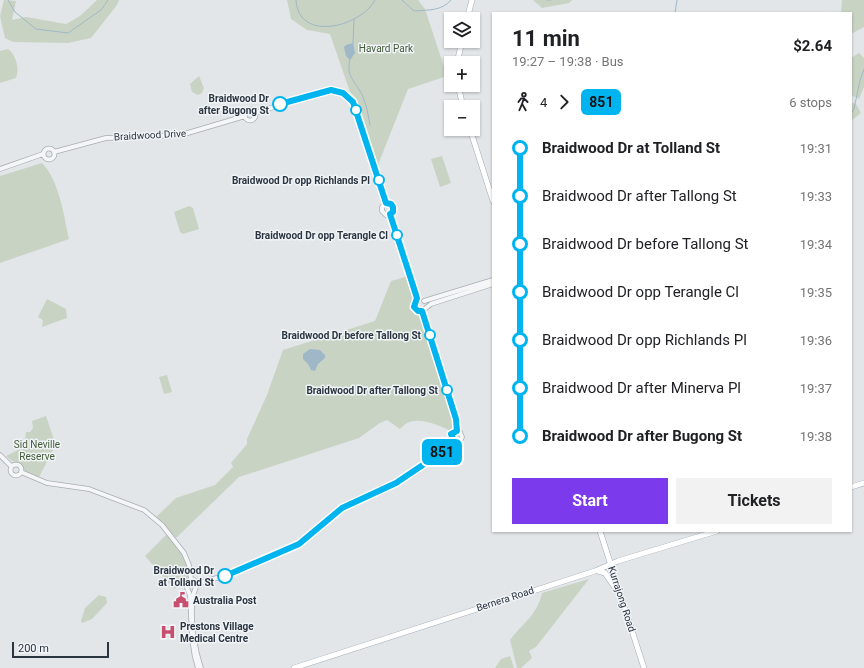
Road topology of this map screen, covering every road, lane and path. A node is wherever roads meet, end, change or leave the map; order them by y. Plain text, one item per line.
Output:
1 (472, 0) edge
2 (469, 12) edge
3 (255, 113) junction
4 (245, 116) junction
5 (472, 136) edge
6 (54, 152) junction
7 (43, 154) junction
8 (0, 169) edge
9 (492, 198) edge
10 (386, 203) junction
11 (390, 214) junction
12 (492, 280) edge
13 (492, 284) edge
14 (417, 300) junction
15 (424, 301) junction
16 (423, 309) junction
17 (457, 431) junction
18 (454, 441) junction
19 (0, 455) edge
20 (11, 466) junction
21 (21, 472) junction
22 (864, 483) edge
23 (852, 487) edge
24 (600, 532) edge
25 (714, 532) edge
26 (611, 564) junction
27 (595, 571) junction
28 (191, 579) junction
29 (197, 584) junction
30 (188, 589) junction
31 (195, 589) junction
32 (622, 597) junction
33 (198, 668) edge
34 (201, 668) edge
35 (294, 668) edge
36 (644, 668) edge

1 - 2 main road
3 - 4 street
3 - 4 street
3 - 10 street
4 - 6 street, Braidwood Drive
5 - 9 main road
6 - 7 street
6 - 7 street
7 - 8 street
10 - 11 street
10 - 11 street
11 - 14 street
12 - 15 street
13 - 16 street
14 - 15 street
14 - 16 street
15 - 16 street
16 - 17 street
17 - 18 street
17 - 18 street
18 - 29 street
19 - 20 street
20 - 21 street
20 - 21 street
21 - 28 street
22 - 23 main road
24 - 26 main road, Kurrajong Road
25 - 26 main road, Bernera Road
26 - 27 main road, Bernera Road
26 - 32 main road, Kurrajong Road
27 - 32 main road
27 - 35 main road, Bernera Road
28 - 29 street
28 - 30 street
29 - 31 street
30 - 31 street
30 - 33 street
31 - 34 street
32 - 36 main road, Kurrajong Road

